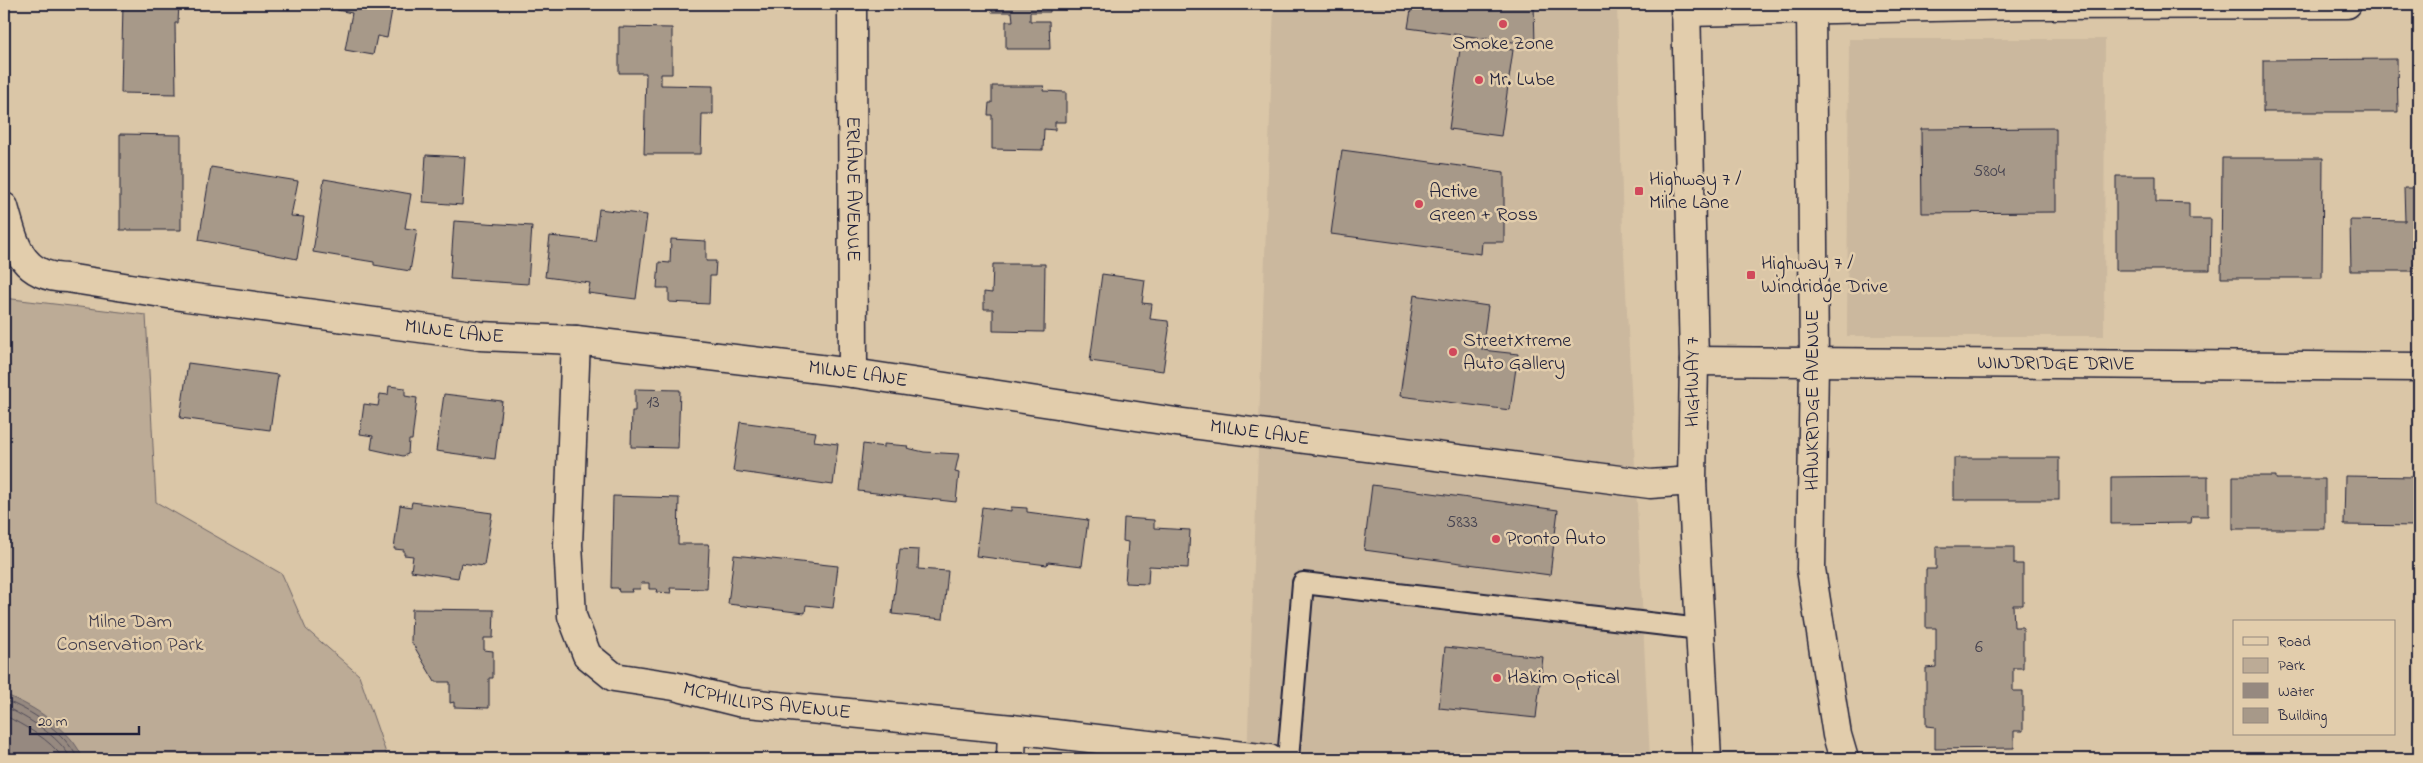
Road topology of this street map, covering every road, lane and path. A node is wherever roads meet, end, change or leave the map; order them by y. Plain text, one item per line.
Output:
1 (852, 4) edge
2 (2042, 4) edge
3 (2346, 4) edge
4 (1685, 8) edge
5 (1811, 8) junction
6 (4, 207) edge
7 (576, 340) junction
8 (1694, 361) junction
9 (1814, 362) junction
10 (2419, 367) edge
11 (853, 373) junction
12 (1692, 481) junction
13 (1700, 629) junction
14 (1012, 728) junction
15 (1011, 759) edge
16 (1269, 759) edge
17 (1288, 759) edge
18 (1707, 759) edge
19 (1844, 759) edge

1 - 11 street, ERLANE AVENUE
2 - 3 street
2 - 5 street
4 - 5 street
4 - 8 street, HIGHWAY 7
5 - 9 street, HAWKRIDGE AVENUE
6 - 7 street, MILNE LANE
7 - 11 street, MILNE LANE
7 - 14 street, MCPHILLIPS AVENUE
8 - 9 street, WINDRIDGE DRIVE
8 - 12 street, HIGHWAY 7
9 - 10 street, WINDRIDGE DRIVE
9 - 19 street, HAWKRIDGE AVENUE
11 - 12 street, MILNE LANE
12 - 13 street, HIGHWAY 7
13 - 17 lane
13 - 18 street, HIGHWAY 7
14 - 15 street
14 - 16 street, MCPHILLIPS AVENUE

